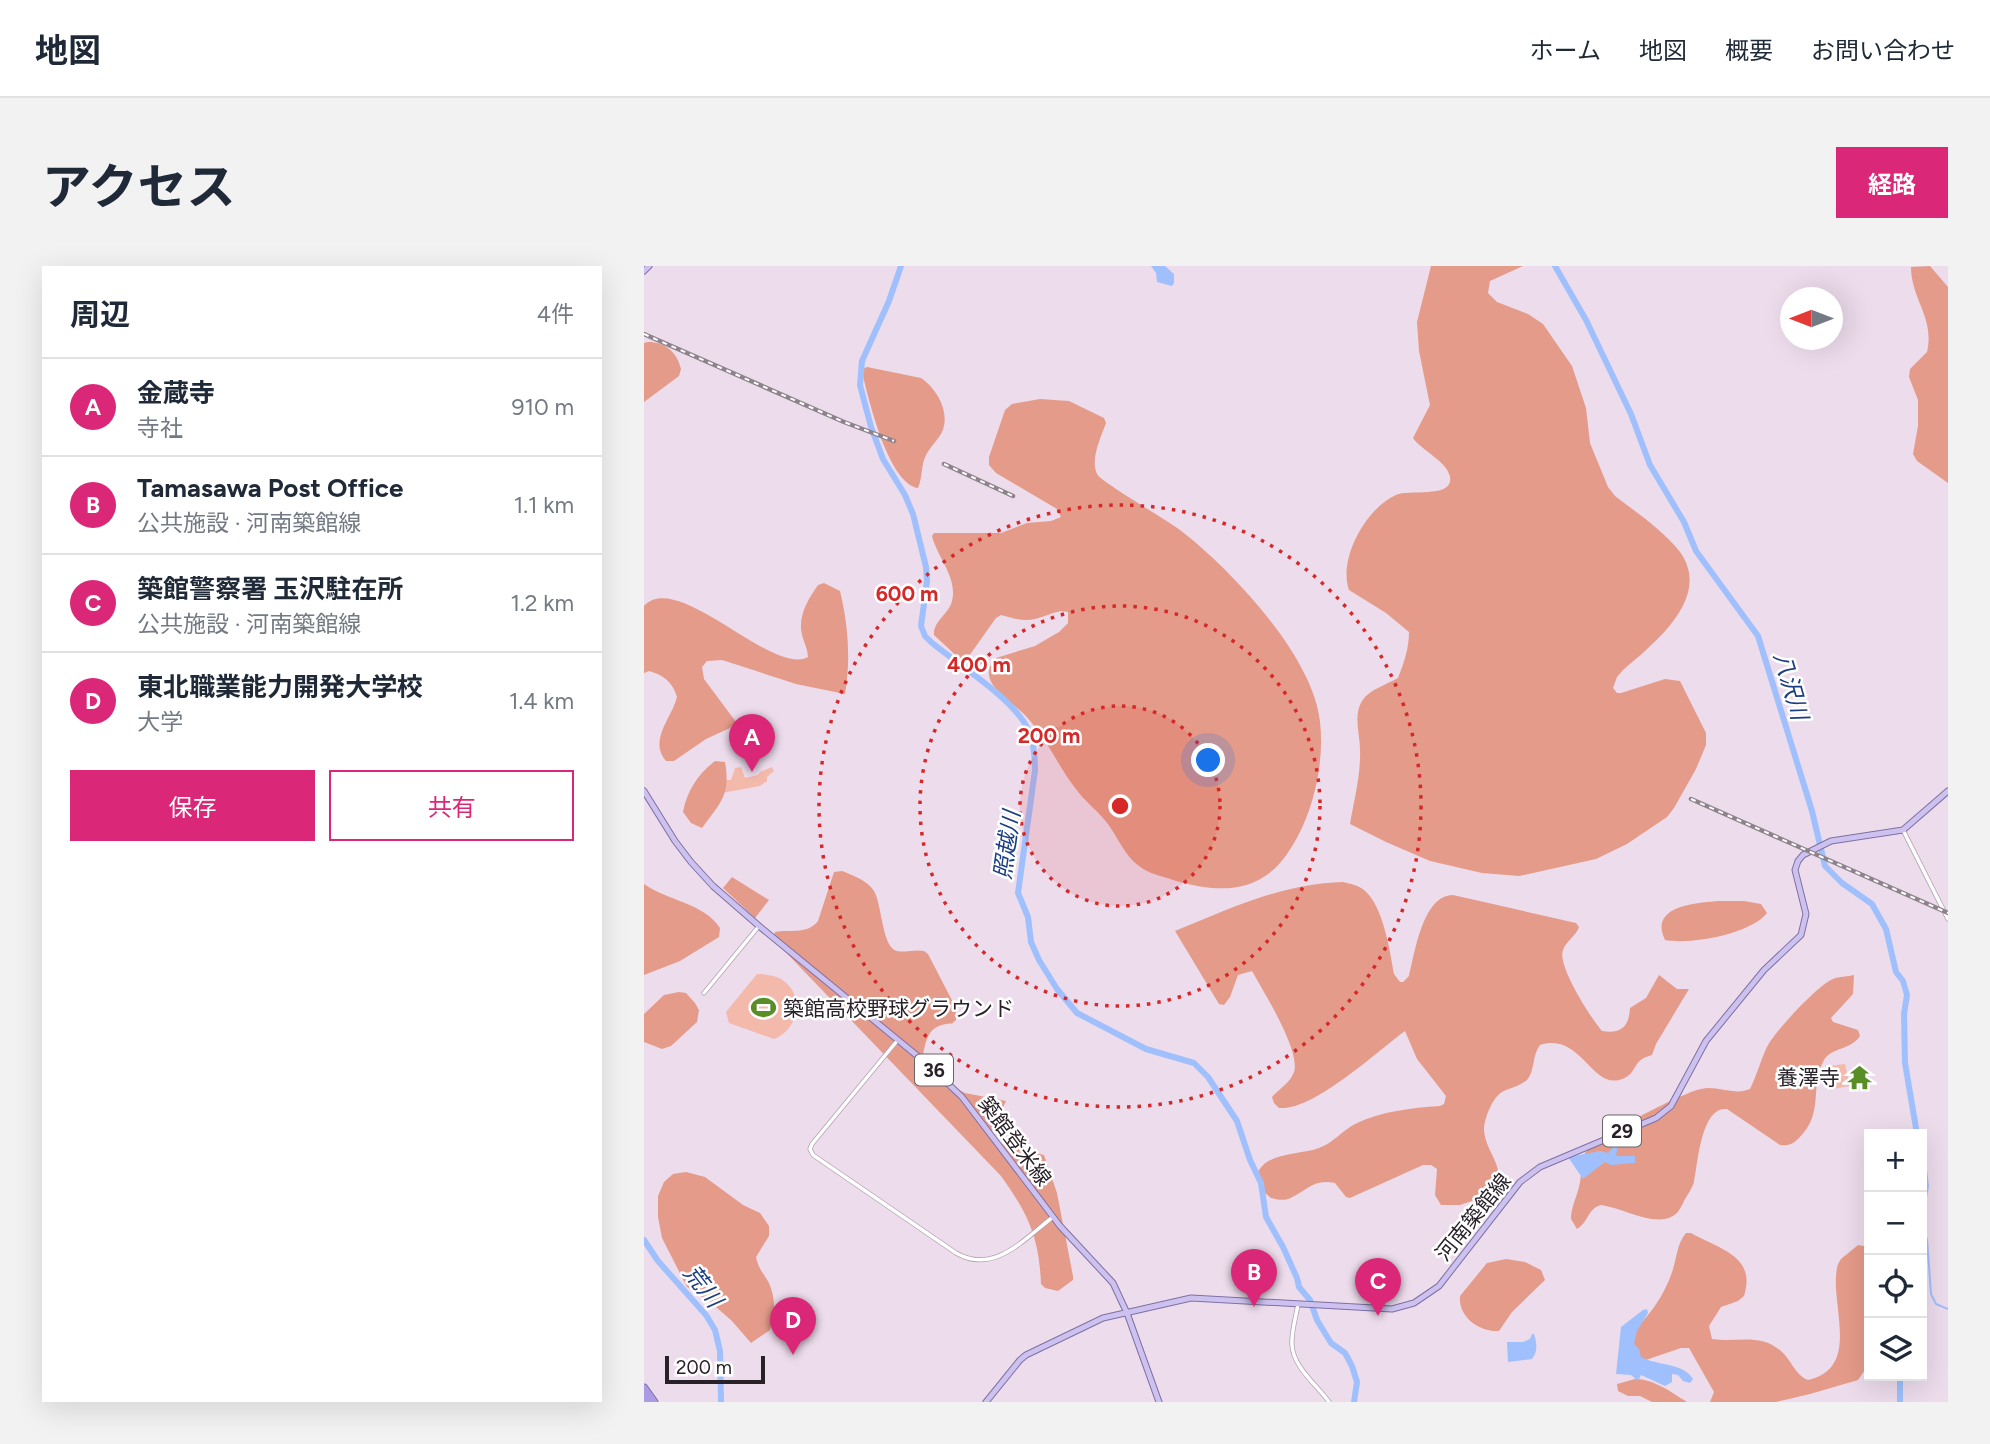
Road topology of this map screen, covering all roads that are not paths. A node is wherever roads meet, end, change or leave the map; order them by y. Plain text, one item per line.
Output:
1 (649, 266) edge
2 (644, 271) edge
3 (644, 791) edge
4 (1948, 791) edge
5 (1903, 830) junction
6 (1948, 919) edge
7 (759, 926) junction
8 (704, 993) dead end
9 (897, 1041) junction
10 (1053, 1217) junction
11 (1300, 1304) junction
12 (1127, 1313) junction
13 (644, 1388) edge
14 (644, 1397) edge
15 (647, 1402) edge
16 (654, 1402) edge
17 (986, 1402) edge
18 (1159, 1402) edge
19 (1329, 1402) edge

1 - 2 main road
3 - 7 main road, 築館登米線 / 36
4 - 5 main road
5 - 6 street
5 - 11 main road, 河南築館線 / 29
7 - 8 street
7 - 9 main road, 築館登米線 / 36
9 - 10 main road, 築館登米線 / 36
9 - 10 street
10 - 12 main road, 築館登米線 / 36
11 - 12 main road, 河南築館線 / 29
11 - 19 street
12 - 17 main road, 河南築館線 / 29
12 - 18 main road, 築館登米線 / 36
13 - 16 highway
14 - 15 highway

